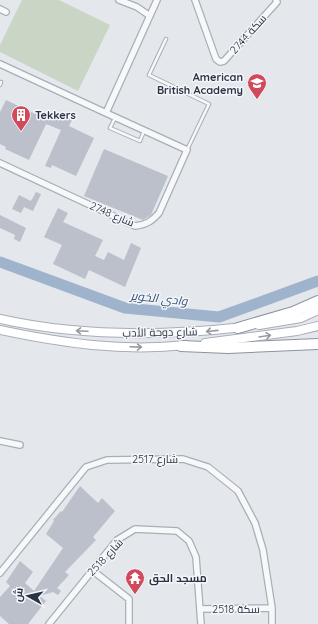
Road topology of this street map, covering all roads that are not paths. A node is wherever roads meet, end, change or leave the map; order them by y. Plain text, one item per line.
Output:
1 (120, 0) edge
2 (157, 0) edge
3 (195, 0) edge
4 (276, 0) edge
5 (150, 16) junction
6 (166, 39) dead end
7 (0, 64) edge
8 (106, 113) junction
9 (115, 117) junction
10 (144, 131) junction
11 (187, 150) junction
12 (0, 163) edge
13 (318, 301) edge
14 (318, 310) edge
15 (0, 319) edge
16 (318, 326) edge
17 (238, 328) junction
18 (0, 330) edge
19 (318, 344) edge
20 (180, 346) junction
21 (0, 441) edge
22 (20, 445) dead end
23 (92, 570) junction
24 (0, 573) edge
25 (272, 608) junction
26 (201, 609) junction
27 (52, 623) edge
28 (129, 624) edge
29 (201, 624) edge
30 (272, 624) edge

1 - 5 street
2 - 5 street
3 - 4 street, سكة 2744
5 - 8 street
6 - 11 lane
7 - 8 street
8 - 9 street
9 - 10 street
9 - 10 lane
10 - 11 street
11 - 12 street, شارع 2748
13 - 17 highway
14 - 17 main road, شارع دوحة الأدب
17 -> 15 main road, شارع دوحة الأدب
20 -> 16 main road, شارع دوحة الأدب
18 -> 20 main road, شارع دوحة الأدب
19 - 20 highway
21 - 22 street
23 - 26 street, 2518 شارع
23 - 27 street, 2518 شارع
23 - 28 street
24 - 25 street, 2517 شارع
25 - 26 street, سكة 2518
25 - 30 street, 2517 شارع
26 - 29 street, 2518 شارع

